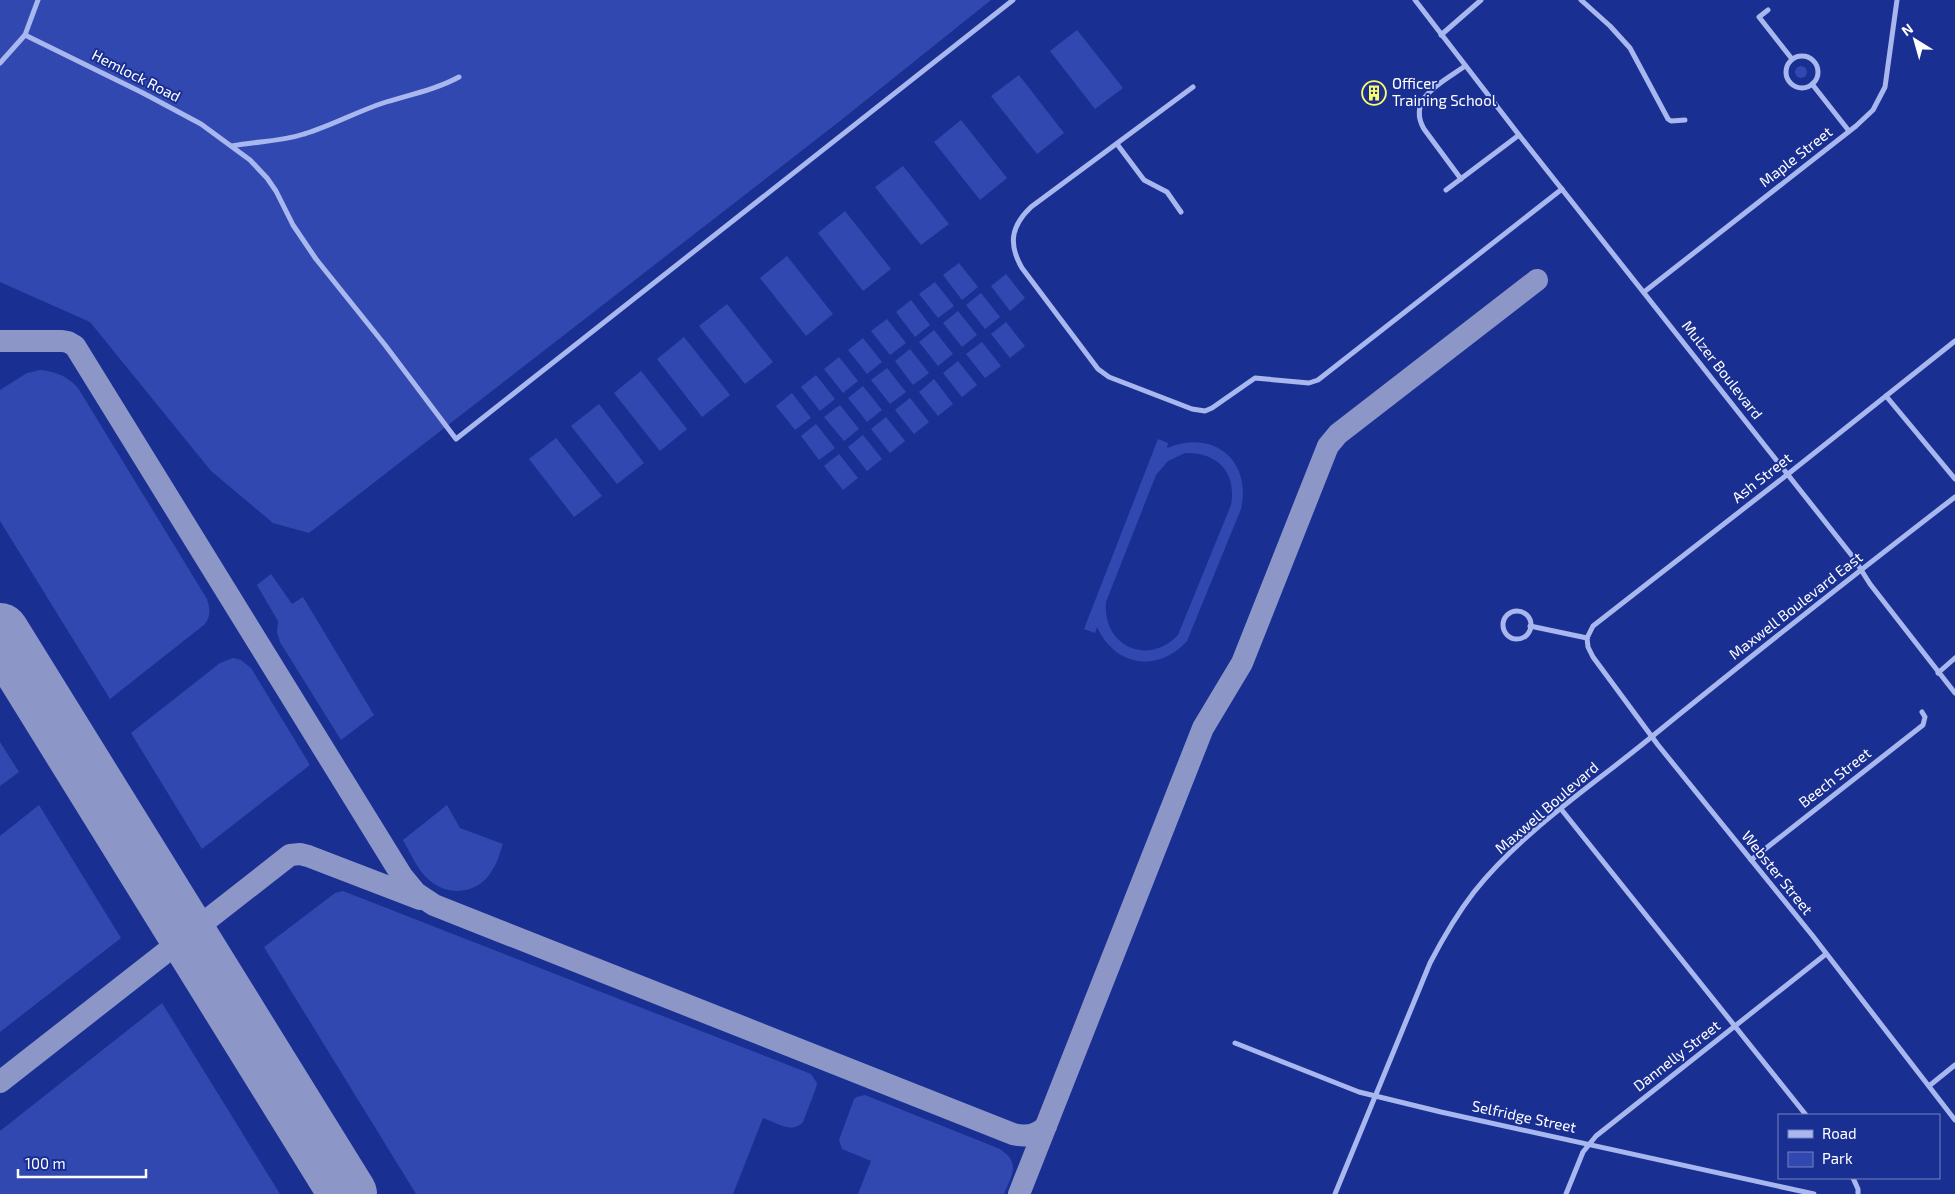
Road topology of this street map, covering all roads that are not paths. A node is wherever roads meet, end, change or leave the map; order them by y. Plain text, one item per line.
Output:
1 (38, 0) edge
2 (1014, 0) edge
3 (1415, 0) edge
4 (1481, 0) edge
5 (1581, 0) edge
6 (1897, 0) edge
7 (1768, 10) dead end
8 (25, 35) junction
9 (1441, 35) junction
10 (1792, 59) junction
11 (0, 63) edge
12 (1465, 66) junction
13 (459, 77) dead end
14 (1812, 84) junction
15 (1193, 86) dead end
16 (1685, 120) dead end
17 (1849, 131) junction
18 (1519, 135) junction
19 (1117, 144) junction
20 (232, 146) junction
21 (1461, 179) junction
22 (1562, 189) junction
23 (1446, 190) dead end
24 (1181, 212) dead end
25 (1644, 292) junction
26 (1955, 340) edge
27 (1886, 396) junction
28 (1788, 474) junction
29 (1955, 479) edge
30 (1955, 497) edge
31 (1861, 570) junction
32 (1530, 626) junction
33 (1587, 638) junction
34 (1955, 658) edge
35 (1938, 673) junction
36 (1955, 693) edge
37 (1922, 712) dead end
38 (1653, 736) junction
39 (1561, 809) junction
40 (1751, 860) junction
41 (1826, 954) junction
42 (1736, 1025) junction
43 (1235, 1043) dead end
44 (1955, 1065) edge
45 (1929, 1086) junction
46 (1375, 1096) junction
47 (1805, 1114) edge
48 (1955, 1120) edge
49 (1589, 1144) junction
50 (1853, 1179) edge
51 (1806, 1193) edge
52 (1335, 1194) edge
53 (1566, 1194) edge
54 (1814, 1194) edge
55 (1858, 1194) edge

1 - 8 street
2 - 20 street, Hemlock Road
3 - 9 street, Mulzer Boulevard
4 - 9 street
5 - 16 street
6 - 17 street, Maple Street
7 - 10 street
8 - 11 street
8 - 20 street, Hemlock Road
9 - 12 street, Mulzer Boulevard
10 - 14 street
10 - 14 street
12 - 18 street, Mulzer Boulevard
12 - 21 street
13 - 20 street
14 - 17 street
15 - 19 street
17 - 25 street, Maple Street
18 - 21 street
18 - 22 street, Mulzer Boulevard
19 - 22 street
19 - 24 street
21 - 23 street
22 - 25 street, Mulzer Boulevard
25 - 28 street, Mulzer Boulevard
26 - 27 street, Ash Street
27 - 28 street, Ash Street
27 - 29 street
28 - 31 street, Mulzer Boulevard
28 - 33 street, Ash Street
30 - 31 street, Maxwell Boulevard East
31 - 35 street, Mulzer Boulevard
31 - 38 street, Maxwell Boulevard East
32 - 32 street
32 - 33 street
33 - 38 street, Webster Street
34 - 35 street
35 - 36 street, Mulzer Boulevard
37 - 40 street, Beech Street
38 - 39 street, Maxwell Boulevard
38 - 40 street, Webster Street
39 - 42 street
39 - 46 street, Maxwell Boulevard
40 - 41 street, Webster Street
41 - 42 street, Dannelly Street
41 - 45 street, Webster Street
42 - 47 street
42 - 49 street, Dannelly Street
43 - 46 street, Selfridge Street
44 - 45 street
45 - 48 street, Webster Street
46 - 49 street, Selfridge Street
46 - 52 street, Maxwell Boulevard
49 - 51 street, Selfridge Street
49 - 53 street, Dannelly Street
50 - 55 street
51 - 54 street, Selfridge Street

